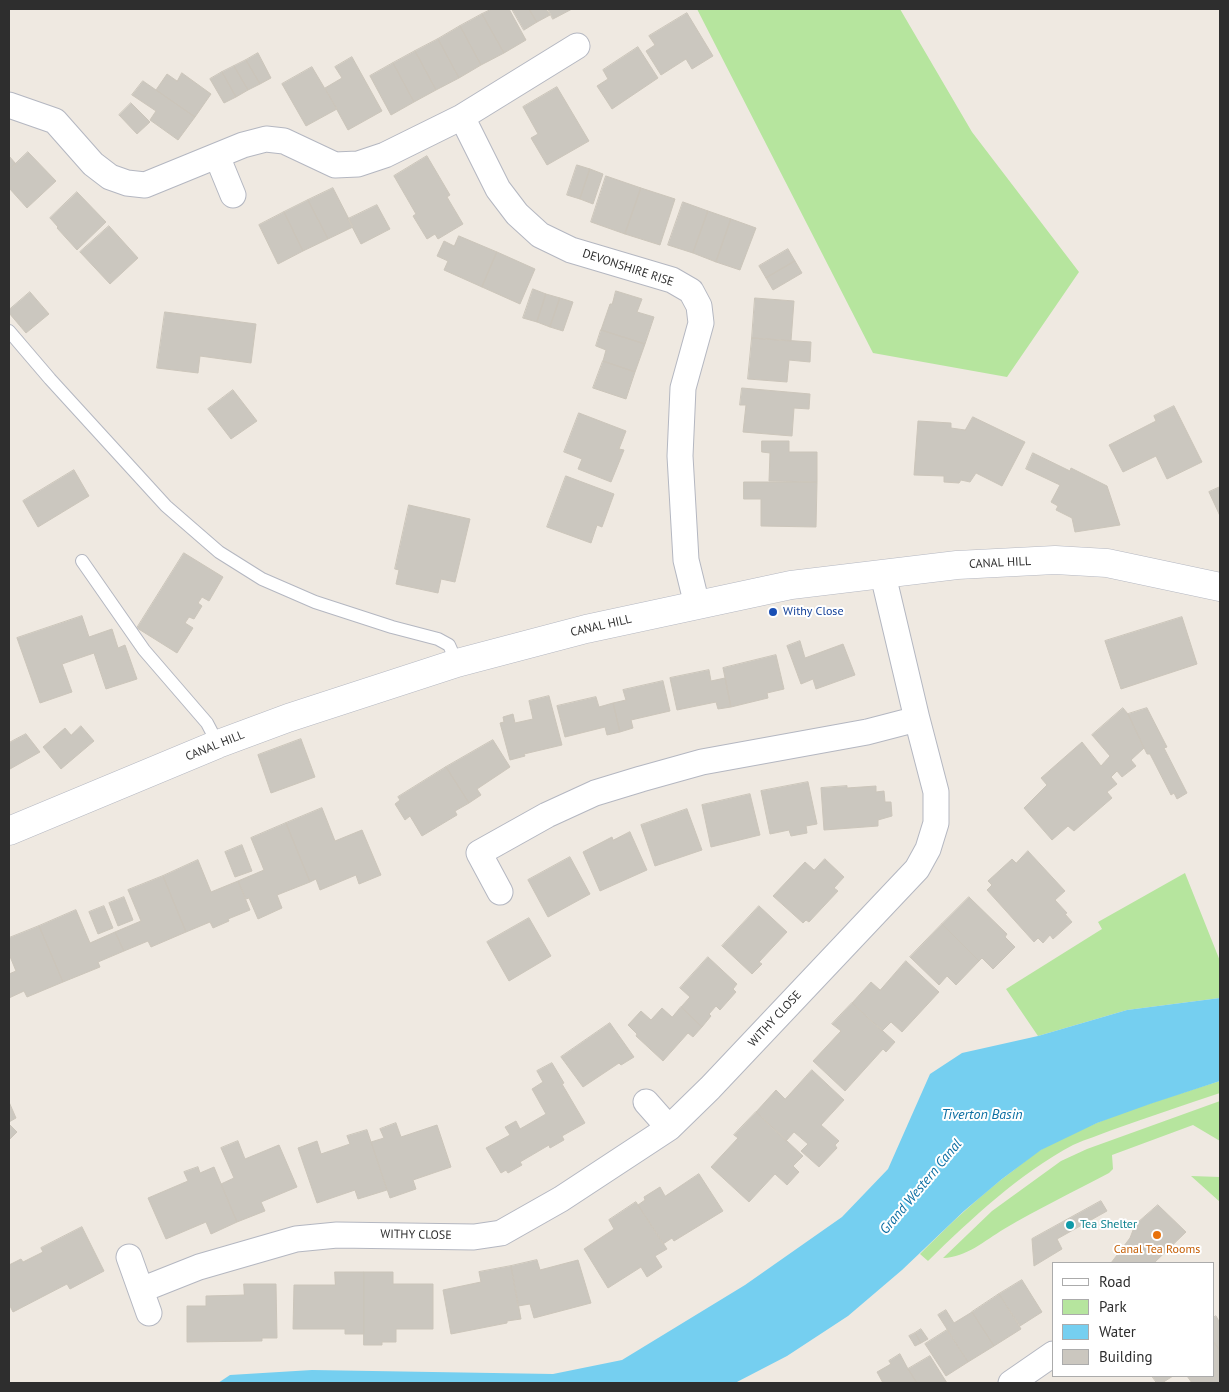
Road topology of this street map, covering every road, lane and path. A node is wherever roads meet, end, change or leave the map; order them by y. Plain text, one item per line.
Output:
1 (577, 46) dead end
2 (9, 105) edge
3 (462, 118) junction
4 (216, 156) junction
5 (233, 195) dead end
6 (9, 330) edge
7 (82, 561) dead end
8 (883, 575) junction
9 (1220, 587) edge
10 (697, 605) junction
11 (457, 662) junction
12 (917, 719) junction
13 (218, 744) junction
14 (9, 831) edge
15 (500, 892) dead end
16 (646, 1102) dead end
17 (669, 1128) junction
18 (129, 1257) dead end
19 (141, 1290) junction
20 (149, 1313) dead end
21 (1052, 1355) edge
22 (1011, 1383) edge

1 - 3 street
2 - 4 street
3 - 4 street
3 - 10 street, DEVONSHIRE RISE
4 - 5 street
6 - 11 lane
7 - 13 lane
8 - 9 street, CANAL HILL
8 - 10 street, CANAL HILL
8 - 12 street, WITHY CLOSE
10 - 11 street, CANAL HILL
11 - 13 street, CANAL HILL
12 - 15 street
12 - 17 street, WITHY CLOSE
13 - 14 street, CANAL HILL
16 - 17 street
17 - 19 street, WITHY CLOSE
18 - 19 street
19 - 20 street
21 - 22 street

